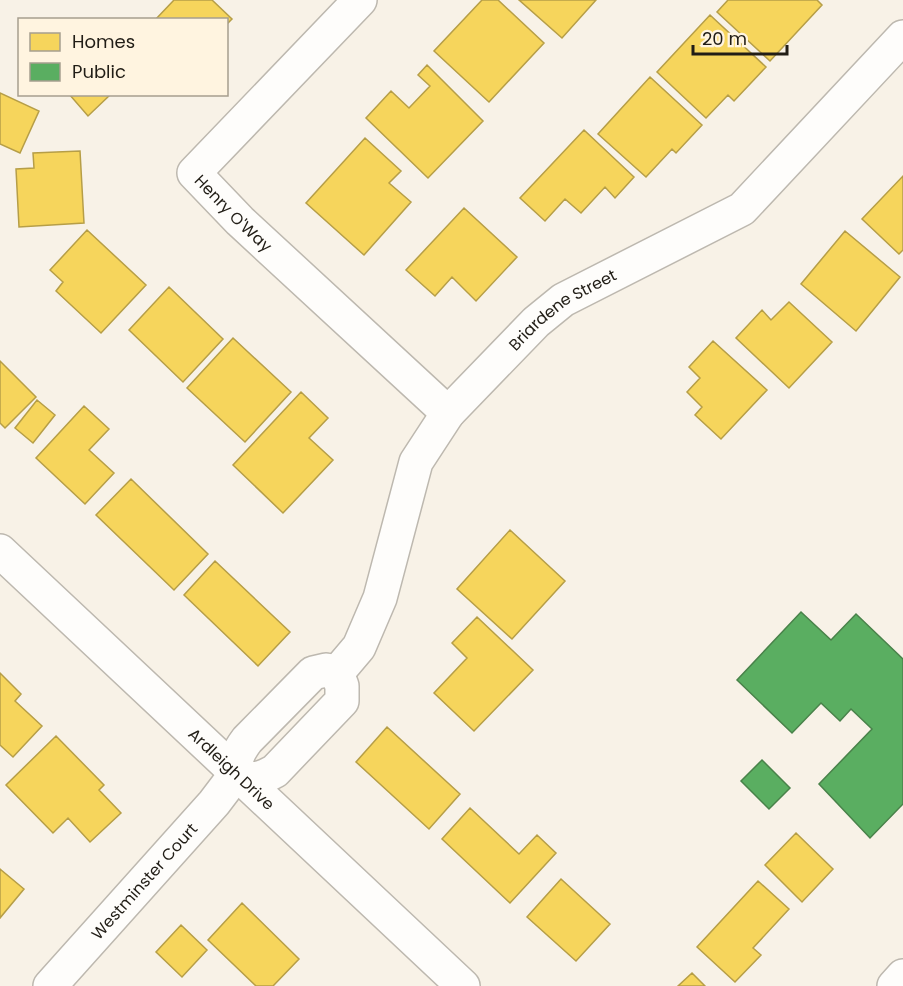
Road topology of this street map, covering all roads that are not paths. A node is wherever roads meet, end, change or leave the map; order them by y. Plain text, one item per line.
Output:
1 (360, 0) edge
2 (903, 37) edge
3 (448, 413) junction
4 (0, 551) edge
5 (236, 774) junction
6 (903, 976) edge
7 (50, 986) edge
8 (463, 986) edge
9 (894, 986) edge

1 - 3 street, Henry O'Way
2 - 3 street, Briardene Street
3 - 5 street, Briardene Street
4 - 5 street, Ardleigh Drive
5 - 7 street, Westminster Court
5 - 8 street, Ardleigh Drive
6 - 9 street

